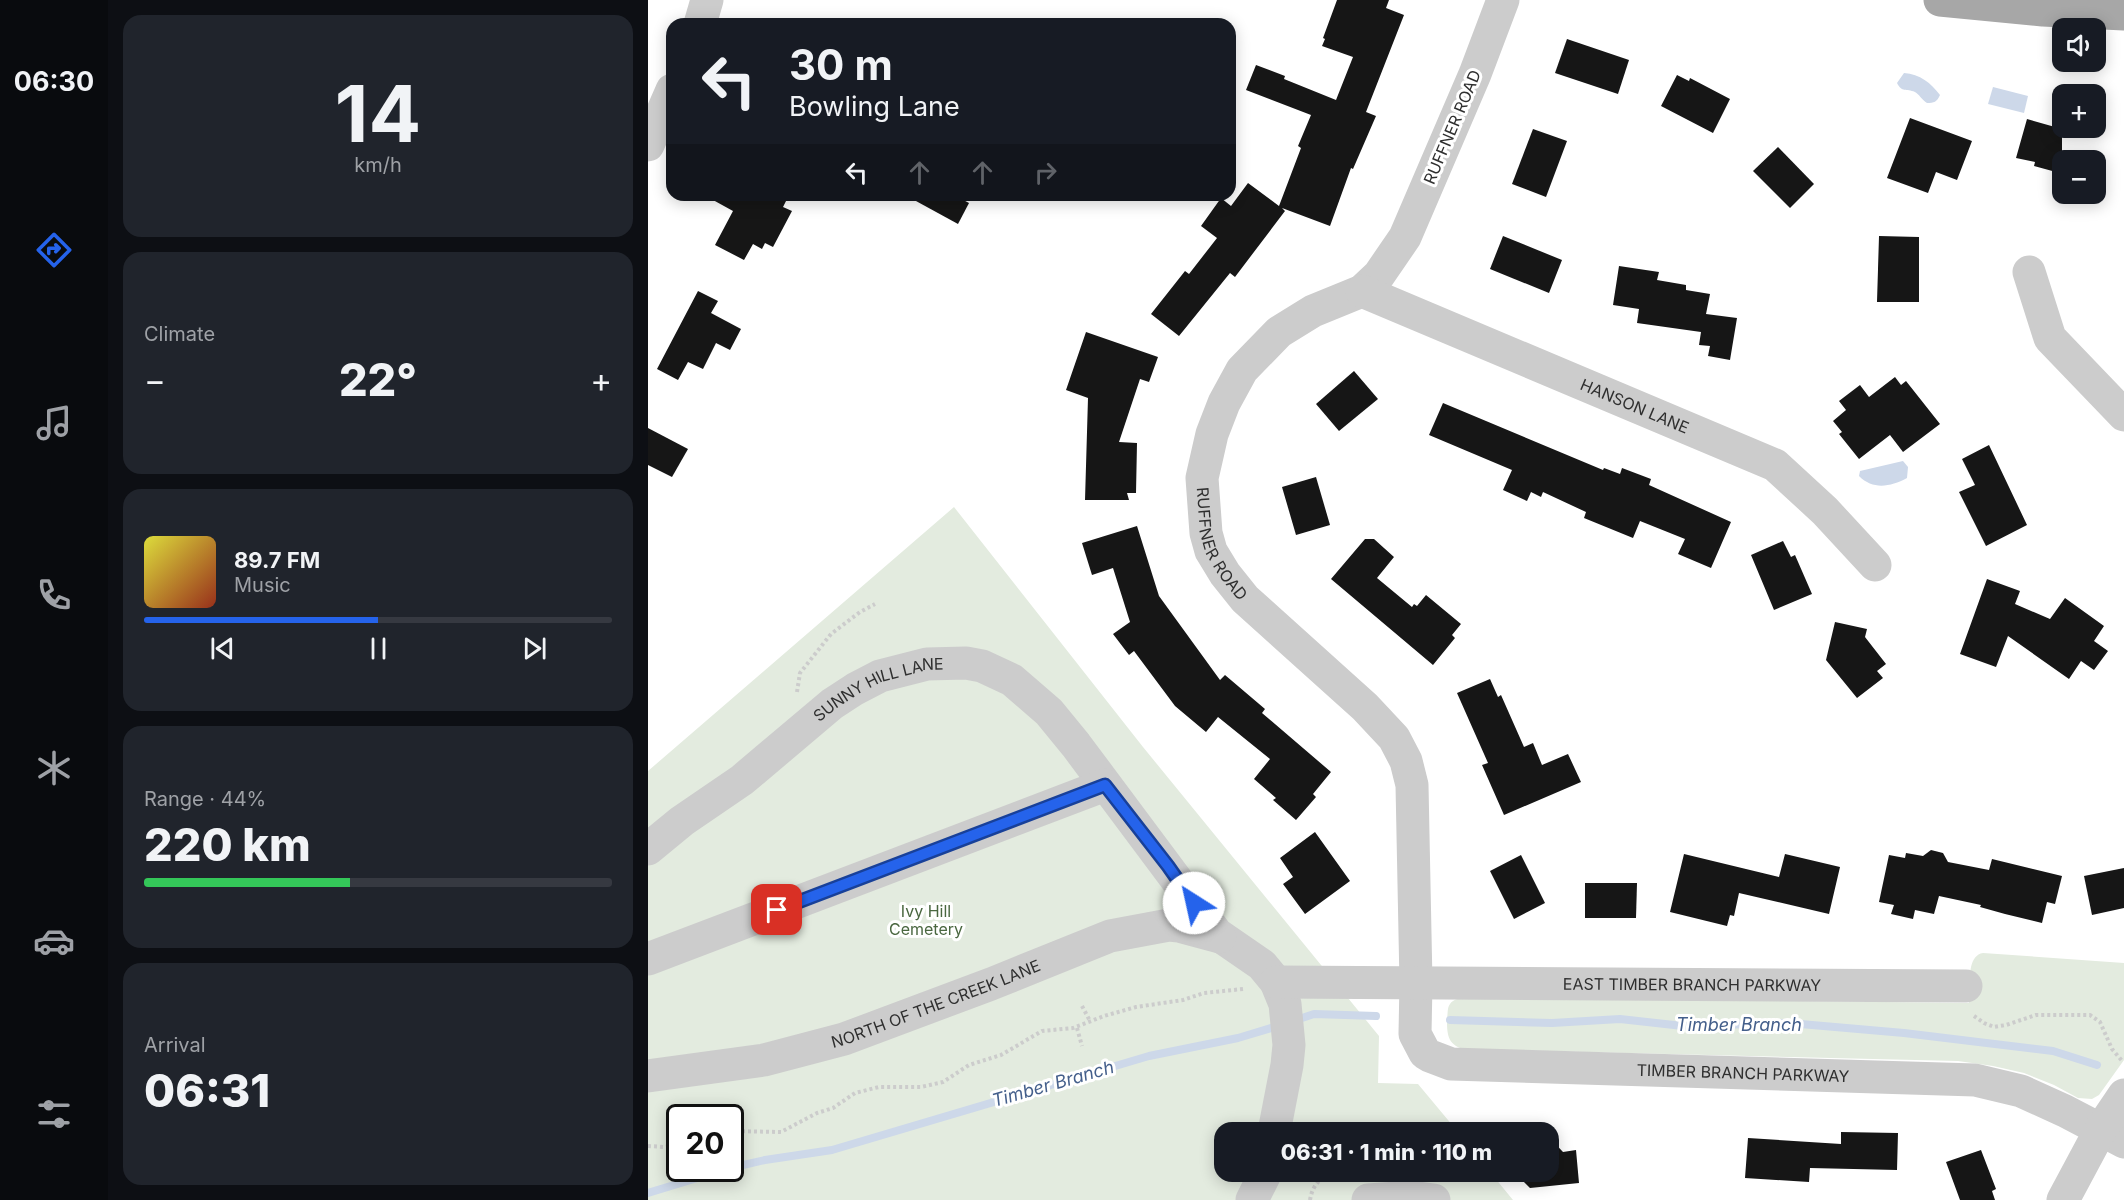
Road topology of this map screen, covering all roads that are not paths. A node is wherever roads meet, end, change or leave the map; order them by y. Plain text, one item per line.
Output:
1 (707, 0) edge
2 (1503, 0) edge
3 (1940, 0) edge
4 (2124, 14) edge
5 (702, 18) edge
6 (666, 104) edge
7 (648, 145) edge
8 (2029, 272) dead end
9 (1362, 291) junction
10 (2124, 415) edge
11 (1875, 565) dead end
12 (1105, 785) junction
13 (648, 849) edge
14 (1220, 937) junction
15 (648, 960) edge
16 (1276, 982) junction
17 (1416, 983) junction
18 (1963, 986) road end
19 (648, 1076) edge
20 (2124, 1095) edge
21 (1276, 1122) edge
22 (2112, 1136) edge
23 (1261, 1182) edge
24 (1358, 1188) edge
25 (1252, 1200) edge
26 (1434, 1200) edge
27 (2063, 1200) edge

1 - 5 street
2 - 9 street, RUFFNER ROAD
3 - 4 main road
6 - 7 street
8 - 10 street
9 - 11 street, HANSON LANE
9 - 17 street, RUFFNER ROAD
12 - 13 street, SUNNY HILL LANE
12 - 14 street, SUNNY HILL LANE
12 - 15 street
14 - 16 street
14 - 19 street, NORTH OF THE CREEK LANE
16 - 17 street, EAST TIMBER BRANCH PARKWAY
16 - 21 street
17 - 18 street, EAST TIMBER BRANCH PARKWAY
17 - 22 street, TIMBER BRANCH PARKWAY
20 - 22 street
22 - 27 street
23 - 25 street
24 - 26 street

